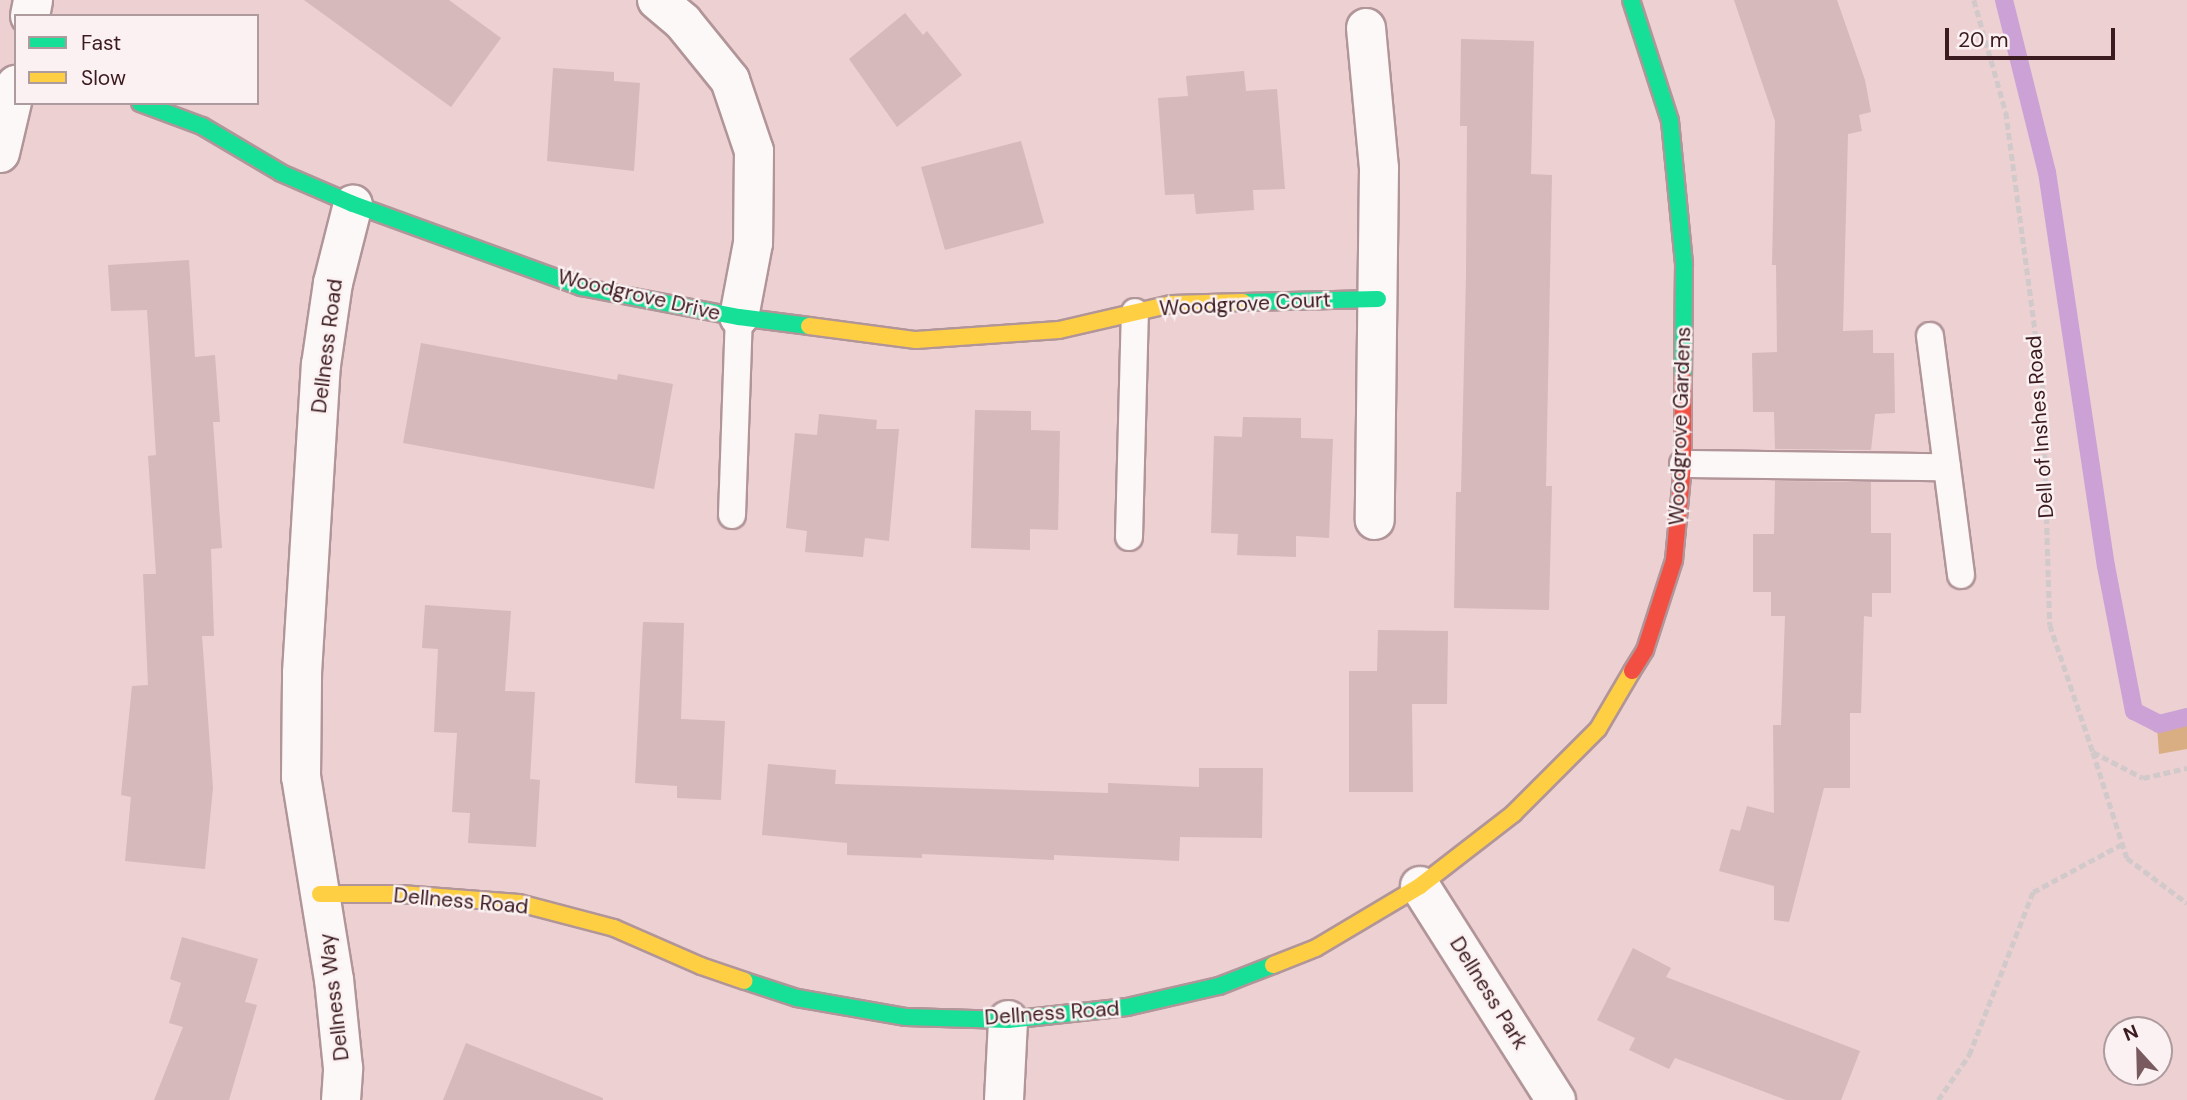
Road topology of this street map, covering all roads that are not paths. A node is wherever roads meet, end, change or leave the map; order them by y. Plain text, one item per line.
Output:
1 (657, 0) edge
2 (1631, 0) edge
3 (1366, 28) dead end
4 (14, 94) edge
5 (145, 105) edge
6 (0, 153) edge
7 (353, 205) junction
8 (1378, 299) junction
9 (1135, 312) junction
10 (739, 317) junction
11 (1930, 335) dead end
12 (1683, 464) junction
13 (1947, 467) junction
14 (732, 515) dead end
15 (1375, 520) dead end
16 (1129, 537) dead end
17 (1961, 575) dead end
18 (1420, 886) junction
19 (320, 894) junction
20 (1008, 1020) junction
21 (341, 1100) edge
22 (1004, 1100) edge
23 (1556, 1100) edge

1 - 10 street, Woodgrove Drive
2 - 12 street, Woodgrove Gardens
3 - 8 street
4 - 6 street
5 - 7 street, Woodgrove Drive
7 - 10 street, Woodgrove Drive
7 - 19 street, Dellness Road
8 - 9 street, Woodgrove Court
8 - 15 street
9 - 10 street, Woodgrove Court
9 - 16 lane
10 - 14 lane
11 - 13 lane
12 - 13 lane
12 - 18 street, Woodgrove Gardens
13 - 17 lane
18 - 20 street, Dellness Road
18 - 23 street, Dellness Park
19 - 20 street, Dellness Road
19 - 21 street, Dellness Way
20 - 22 street

